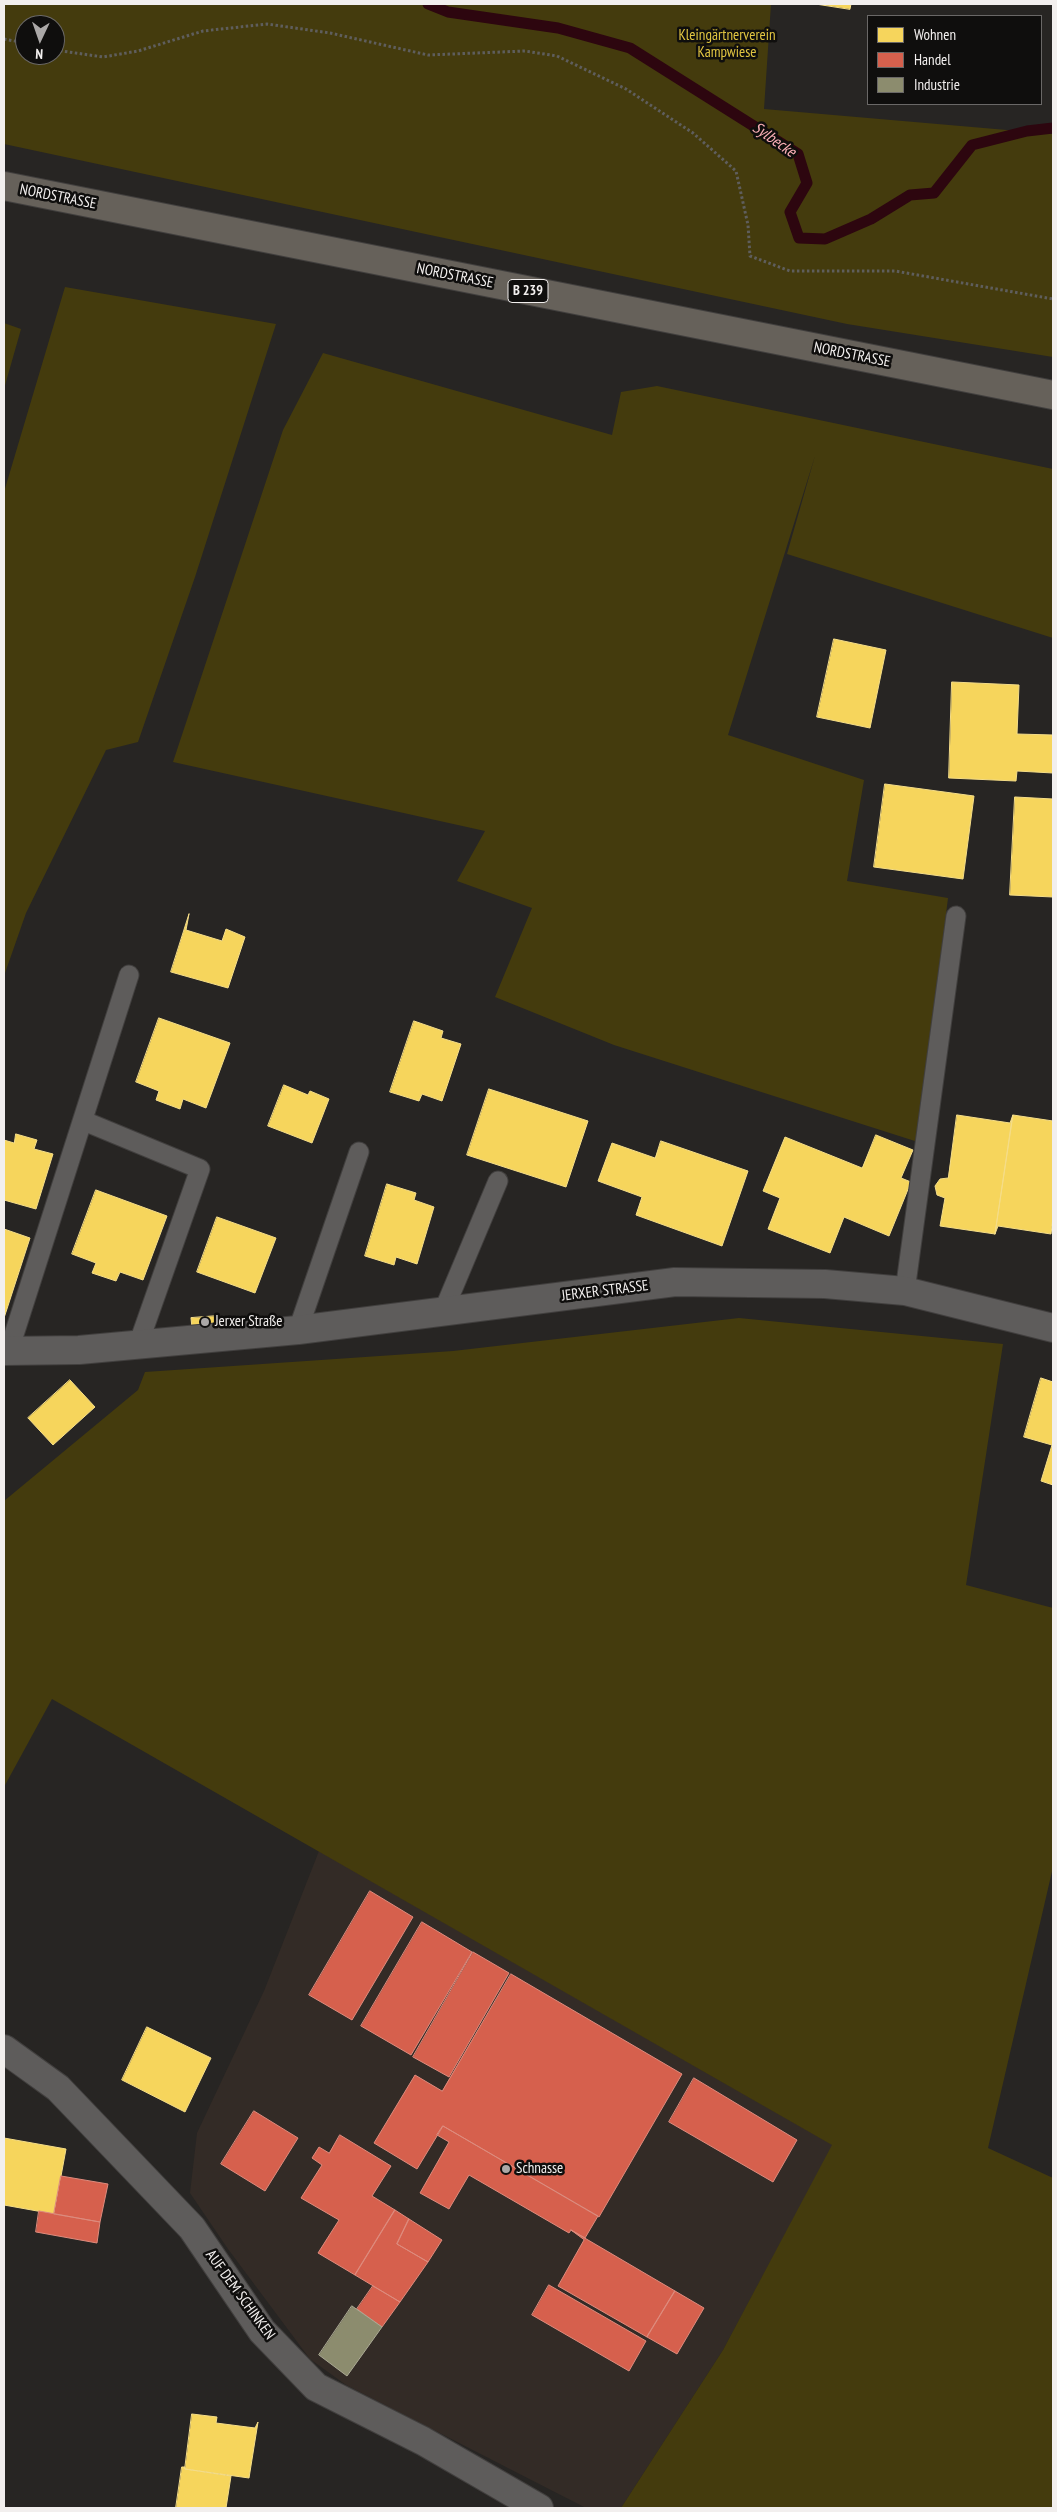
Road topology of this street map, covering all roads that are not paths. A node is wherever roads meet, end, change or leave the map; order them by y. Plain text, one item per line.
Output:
1 (4, 186) edge
2 (1053, 395) edge
3 (956, 916) dead end
4 (129, 976) dead end
5 (84, 1121) junction
6 (360, 1152) dead end
7 (498, 1181) dead end
8 (905, 1291) junction
9 (443, 1312) junction
10 (1053, 1328) edge
11 (298, 1330) junction
12 (138, 1344) junction
13 (6, 1350) edge
14 (4, 2049) edge
15 (538, 2508) edge

1 - 2 main road, NORDSTRASSE / B 239
3 - 8 lane
4 - 5 lane
5 - 12 lane
5 - 13 lane
6 - 11 lane
7 - 9 lane
8 - 9 street, JERXER STRASSE
8 - 10 street, JERXER STRASSE
9 - 11 street, JERXER STRASSE
11 - 12 street, JERXER STRASSE
12 - 13 street, JERXER STRASSE
14 - 15 street, AUF DEM SCHINKEN

